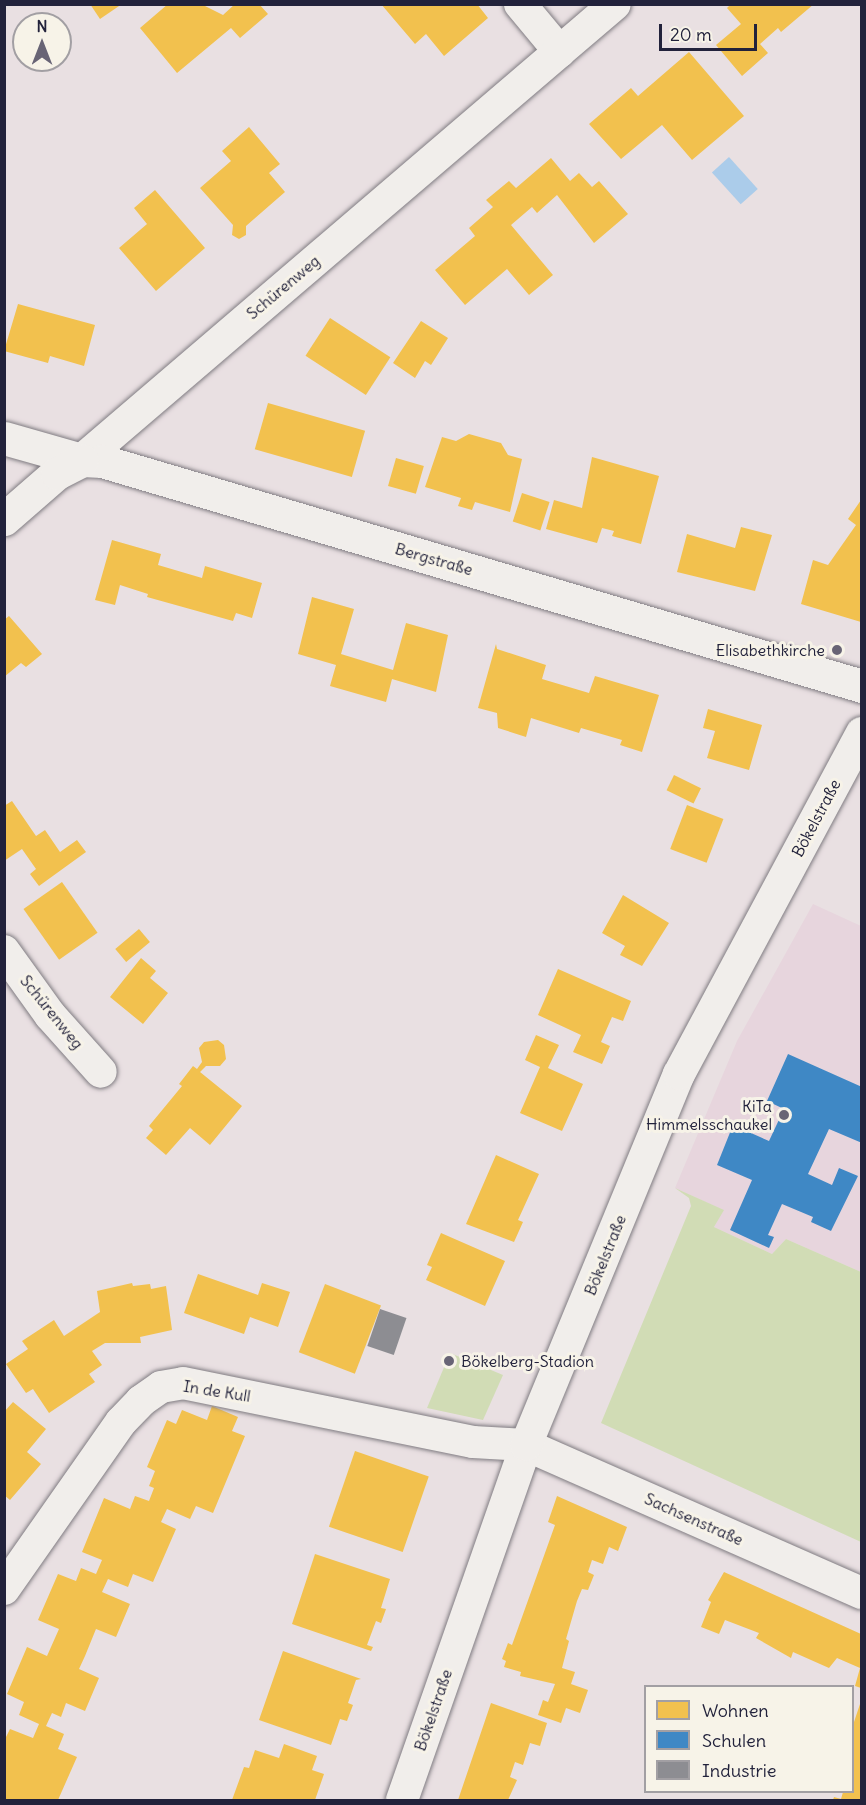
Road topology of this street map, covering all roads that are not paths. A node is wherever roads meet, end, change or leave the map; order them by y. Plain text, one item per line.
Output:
1 (520, 4) edge
2 (615, 4) edge
3 (560, 52) junction
4 (4, 438) edge
5 (82, 460) junction
6 (4, 519) edge
7 (861, 686) edge
8 (861, 733) edge
9 (4, 951) edge
10 (101, 1072) dead end
11 (526, 1445) junction
12 (4, 1588) edge
13 (861, 1593) edge
14 (402, 1800) edge

1 - 3 street
2 - 3 street, Schürenweg
3 - 5 street, Schürenweg
4 - 5 main road, Bergstraße
5 - 6 main road, Schürenweg
5 - 7 main road, Bergstraße
8 - 11 street, Bökelstraße
9 - 10 street, Schürenweg
11 - 12 street, In de Kull
11 - 13 street, Sachsenstraße
11 - 14 street, Bökelstraße

